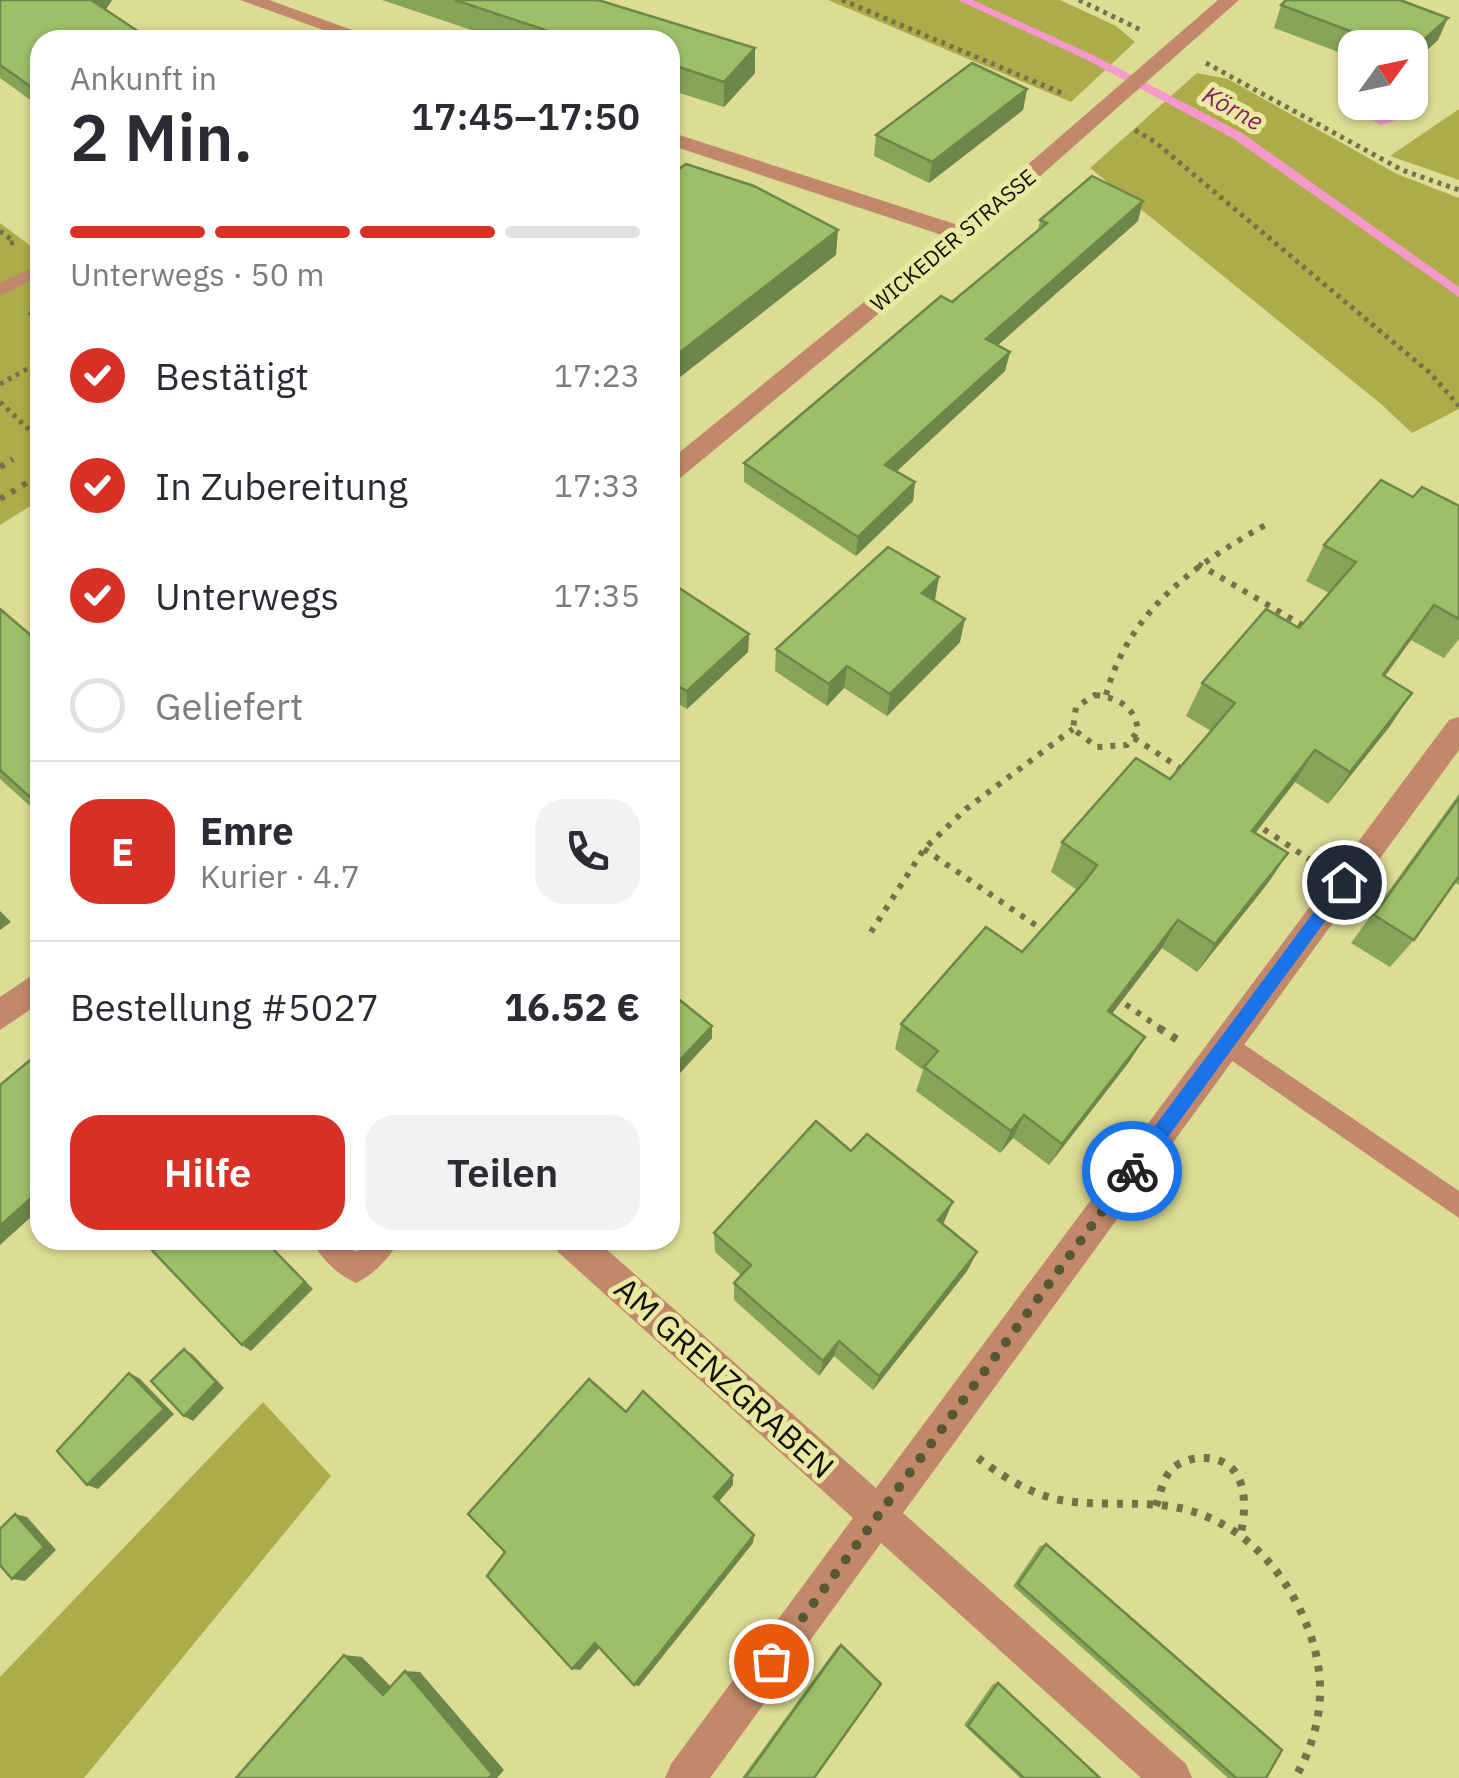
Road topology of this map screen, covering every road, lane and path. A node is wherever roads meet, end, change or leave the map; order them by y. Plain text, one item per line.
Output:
1 (250, 0) edge
2 (842, 0) edge
3 (1079, 0) edge
4 (1229, 0) edge
5 (340, 30) edge
6 (1172, 51) junction
7 (1024, 76) dead end
8 (1108, 109) junction
9 (680, 141) edge
10 (1459, 190) edge
11 (0, 231) edge
12 (961, 234) junction
13 (0, 248) edge
14 (30, 274) edge
15 (0, 290) edge
16 (30, 368) edge
17 (0, 384) edge
18 (0, 402) edge
19 (1459, 406) edge
20 (30, 430) edge
21 (13, 459) dead end
22 (680, 465) edge
23 (0, 467) edge
24 (30, 482) edge
25 (0, 500) edge
26 (1269, 523) dead end
27 (1198, 564) junction
28 (1325, 638) edge
29 (1106, 696) junction
30 (1459, 728) edge
31 (1073, 729) junction
32 (1134, 738) junction
33 (1200, 781) edge
34 (1246, 818) edge
35 (924, 849) junction
36 (1344, 882) junction
37 (871, 932) dead end
38 (1052, 936) edge
39 (1105, 990) edge
40 (30, 992) edge
41 (0, 1016) edge
42 (1219, 1053) junction
43 (1459, 1206) edge
44 (336, 1250) edge
45 (376, 1250) edge
46 (581, 1250) edge
47 (941, 1430) junction
48 (1156, 1506) junction
49 (878, 1515) junction
50 (1240, 1537) junction
51 (685, 1778) edge
52 (1172, 1778) edge
53 (1295, 1778) edge

1 - 5 street
2 - 7 path
3 - 6 path
4 - 6 street, WICKEDER STRASSE
6 - 8 street, WICKEDER STRASSE
6 - 10 path
8 - 12 street, WICKEDER STRASSE
8 - 19 path
9 - 12 street
11 - 13 path
12 - 22 street, WICKEDER STRASSE
14 - 15 lane
16 - 17 path
18 - 20 path
21 - 23 path
24 - 25 path
26 - 27 path
27 - 28 path
27 - 29 path
29 - 31 path
29 - 32 path
30 - 36 street
31 - 32 path
31 - 35 path
32 - 33 path
34 - 36 path
35 - 37 path
35 - 38 path
36 - 42 street
39 - 42 path
40 - 41 street
42 - 43 lane
42 - 47 street
44 - 45 lane
46 - 49 street, AM GRENZGRABEN
47 - 48 path
47 - 49 street
48 - 50 path
48 - 50 path
49 - 51 street
49 - 52 street, AM GRENZGRABEN
50 - 53 path

